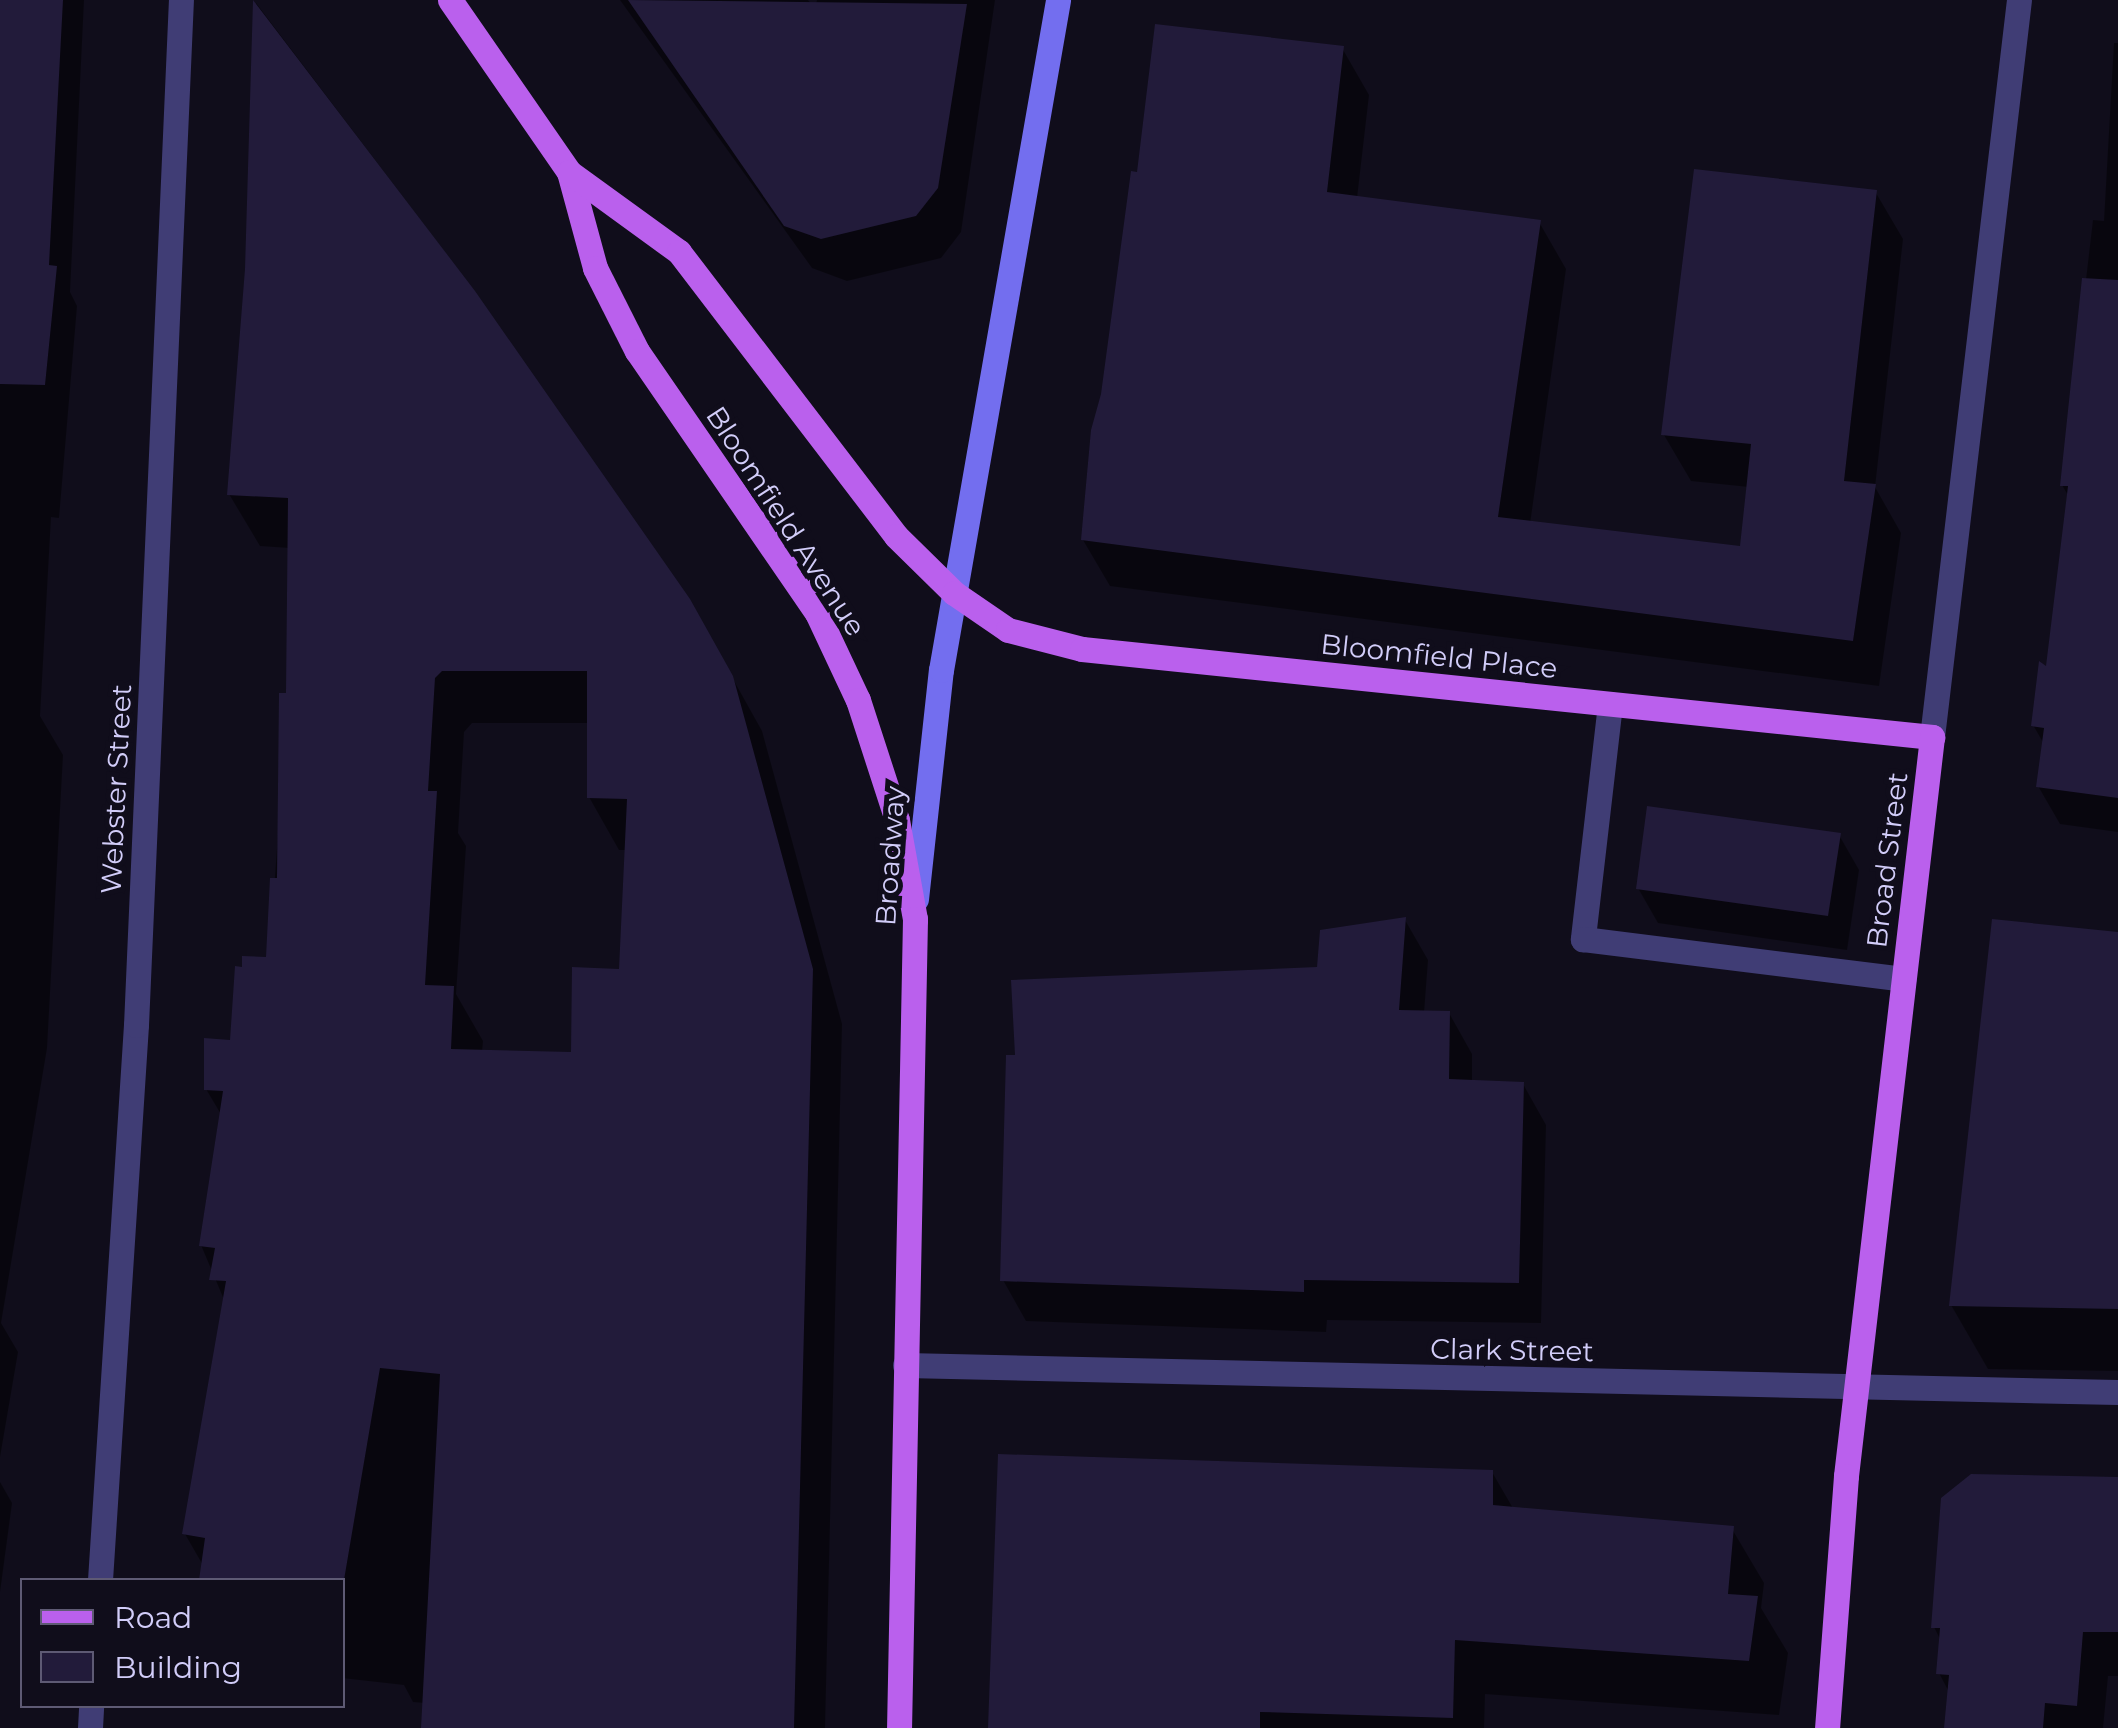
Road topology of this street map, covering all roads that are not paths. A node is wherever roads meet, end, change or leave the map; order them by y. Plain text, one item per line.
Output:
1 (181, 0) edge
2 (450, 0) edge
3 (1058, 0) edge
4 (2018, 0) edge
5 (569, 172) junction
6 (954, 592) junction
7 (1610, 704) junction
8 (1932, 737) junction
9 (914, 919) junction
10 (1904, 979) junction
11 (904, 1365) junction
12 (1856, 1388) junction
13 (2118, 1392) edge
14 (100, 1578) edge
15 (900, 1728) edge
16 (1827, 1728) edge

1 - 14 street, Webster Street
2 - 5 main road, Bloomfield Avenue
3 - 6 main road, Broadway
4 - 8 street, Broad Street
5 - 6 main road, Bloomfield Avenue
5 - 9 main road, Bloomfield Avenue
6 - 7 main road, Bloomfield Place
6 - 9 main road, Broadway
7 - 8 main road, Bloomfield Place
7 - 10 street
8 - 10 main road, Broad Street
9 - 11 main road, Broadway
10 - 12 main road, Broad Street
11 - 12 street, Clark Street
11 - 15 main road, Broadway
12 - 13 street, Clark Street
12 - 16 main road, Broad Street

